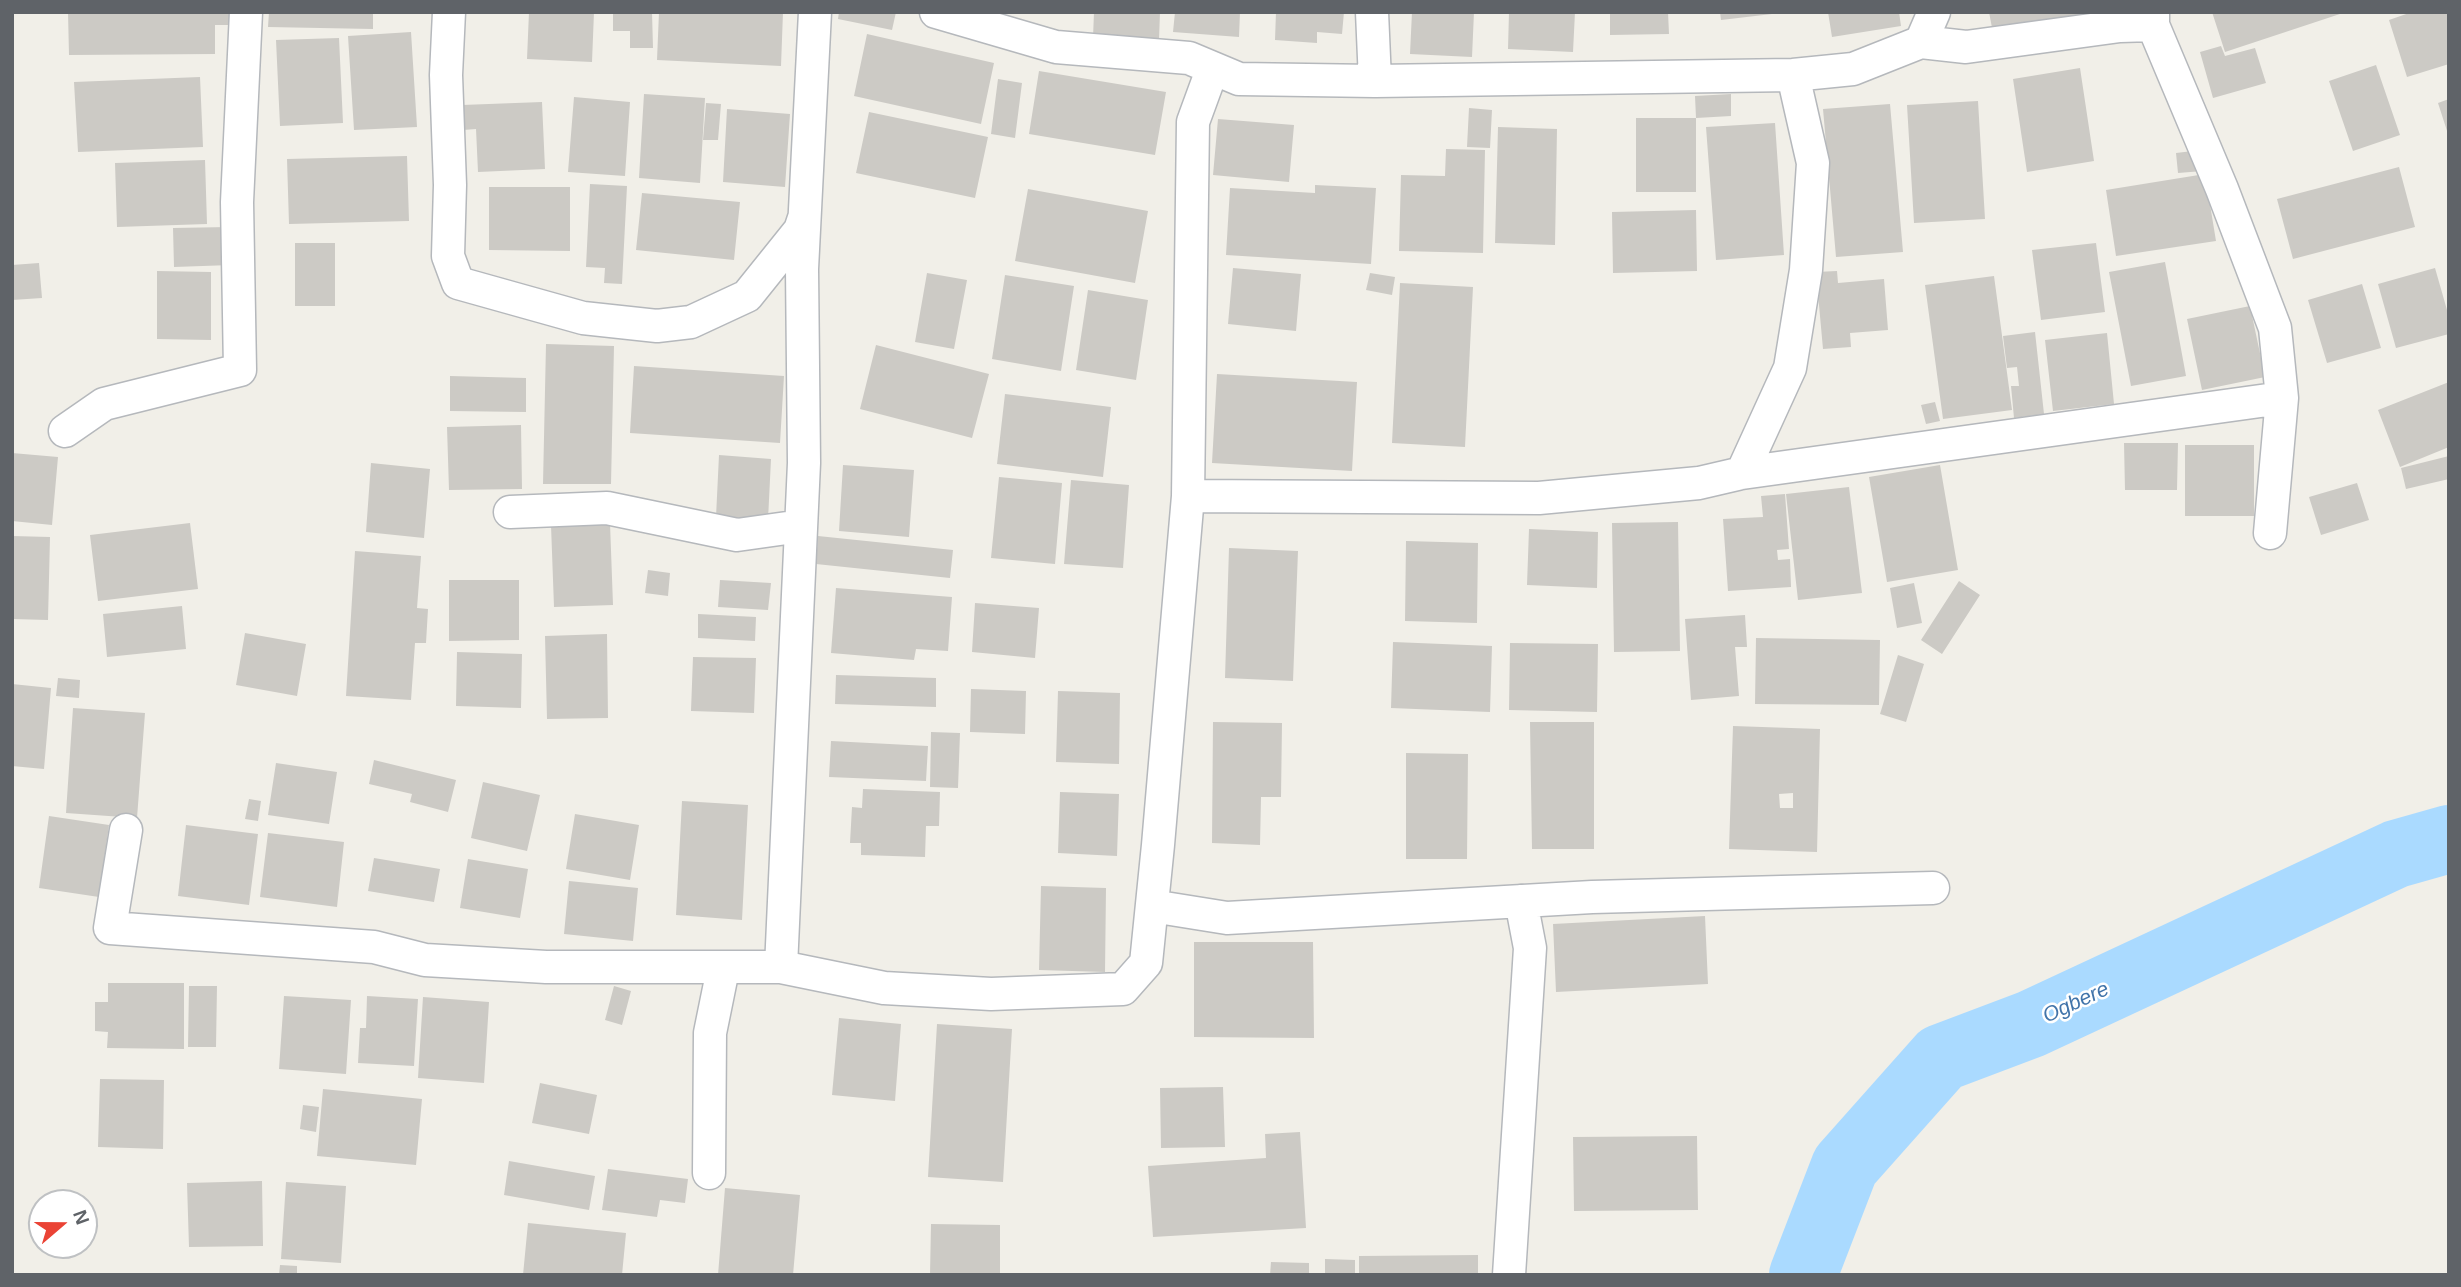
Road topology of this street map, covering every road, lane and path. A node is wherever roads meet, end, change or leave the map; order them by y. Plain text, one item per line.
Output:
1 (246, 12) edge
2 (449, 12) edge
3 (815, 12) edge
4 (936, 12) edge
5 (1373, 12) edge
6 (1934, 12) edge
7 (2153, 19) edge
8 (1921, 42) junction
9 (1212, 70) junction
10 (1793, 75) junction
11 (1375, 81) junction
12 (805, 216) junction
13 (2282, 398) junction
14 (65, 431) dead end
15 (1742, 473) junction
16 (1188, 496) junction
17 (510, 512) dead end
18 (801, 526) junction
19 (2270, 533) dead end
20 (126, 830) dead end
21 (1933, 888) dead end
22 (1521, 901) junction
23 (1152, 906) junction
24 (781, 967) junction
25 (723, 969) junction
26 (709, 1173) dead end
27 (1509, 1275) edge

1 - 14 street
2 - 12 street
3 - 12 street
4 - 9 street
5 - 11 street
6 - 8 street
7 - 8 street
7 - 13 street
8 - 10 street
9 - 11 street
9 - 16 street
10 - 11 street
10 - 15 street
12 - 18 street
13 - 15 street
13 - 19 street
15 - 16 street
16 - 23 street
17 - 18 street
18 - 24 street
20 - 25 street
21 - 22 street
22 - 23 street
22 - 27 street
23 - 24 street
24 - 25 street
25 - 26 street

